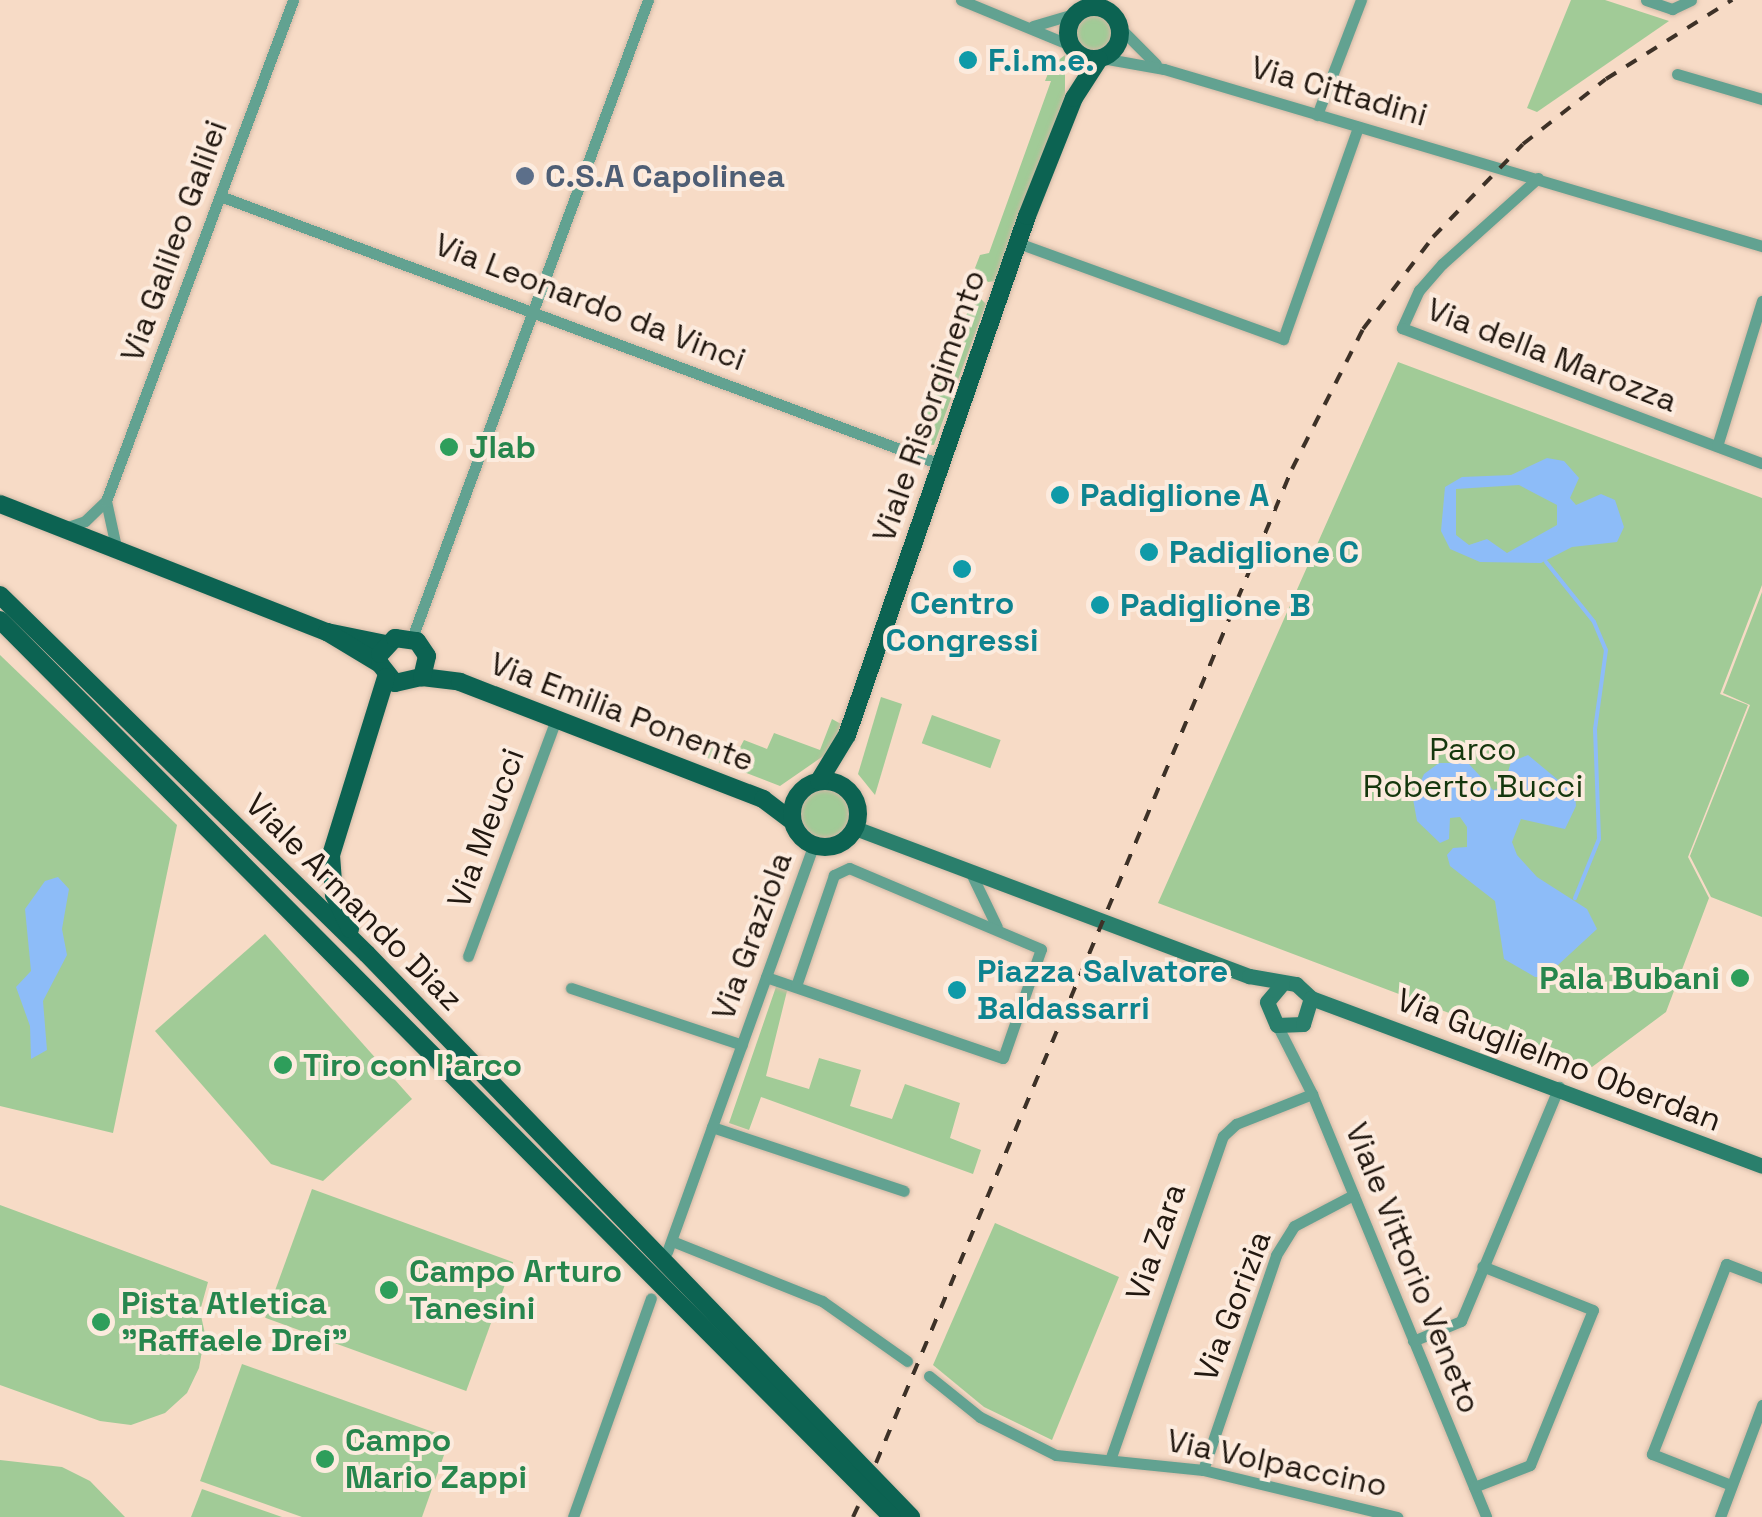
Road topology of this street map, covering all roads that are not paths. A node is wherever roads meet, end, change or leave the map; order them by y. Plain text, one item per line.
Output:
1 (293, 0) edge
2 (648, 0) edge
3 (961, 0) edge
4 (1362, 0) edge
5 (1646, 0) edge
6 (1692, 0) edge
7 (1088, 7) edge
8 (1116, 15) edge
9 (1032, 26) junction
10 (1072, 48) junction
11 (1100, 59) junction
12 (1164, 69) junction
13 (1677, 74) dead end
14 (1074, 98) junction
15 (1762, 99) edge
16 (1318, 115) junction
17 (1358, 127) junction
18 (1538, 178) junction
19 (220, 196) junction
20 (1018, 243) junction
21 (1762, 246) edge
22 (1762, 301) edge
23 (534, 309) junction
24 (1718, 446) junction
25 (940, 464) junction
26 (1762, 464) edge
27 (106, 501) junction
28 (0, 504) edge
29 (0, 516) edge
30 (65, 528) junction
31 (123, 552) junction
32 (0, 595) edge
33 (0, 620) edge
34 (327, 632) junction
35 (412, 638) junction
36 (386, 644) junction
37 (425, 669) junction
38 (389, 675) junction
39 (556, 719) junction
40 (847, 734) junction
41 (819, 781) junction
42 (846, 788) junction
43 (796, 797) junction
44 (763, 799) junction
45 (791, 820) junction
46 (855, 828) junction
47 (813, 846) junction
48 (970, 871) junction
49 (997, 927) junction
50 (366, 954) junction
51 (468, 956) dead end
52 (766, 977) junction
53 (796, 986) junction
54 (571, 988) dead end
55 (1276, 990) junction
56 (1311, 1005) junction
57 (1277, 1025) junction
58 (1297, 1027) junction
59 (1286, 1041) junction
60 (742, 1044) junction
61 (1559, 1087) junction
62 (1312, 1094) junction
63 (712, 1127) junction
64 (1762, 1166) edge
65 (904, 1191) dead end
66 (1353, 1195) junction
67 (588, 1199) junction
68 (1482, 1266) junction
69 (1762, 1278) edge
70 (651, 1298) dead end
71 (1413, 1341) junction
72 (907, 1360) dead end
73 (929, 1376) dead end
74 (1762, 1405) edge
75 (1110, 1460) junction
76 (1204, 1470) junction
77 (1731, 1485) junction
78 (1474, 1487) junction
79 (572, 1517) edge
80 (892, 1517) edge
81 (910, 1517) edge
82 (1397, 1517) edge
83 (1486, 1517) edge
84 (1720, 1517) edge

1 - 19 street, Via Galileo Galilei
2 - 23 street
3 - 9 street
4 - 16 street
5 - 6 street
7 - 8 main road
7 - 9 street
7 - 10 main road
8 - 11 main road
8 - 12 street, Via Cittadini
9 - 10 street
10 - 11 main road
10 - 14 main road, Viale Risorgimento
11 - 12 street, Via Cittadini
11 - 14 main road, Viale Risorgimento
12 - 16 street, Via Cittadini
13 - 15 street
14 - 20 main road, Viale Risorgimento
16 - 17 street, Via Cittadini
17 - 18 street, Via Cittadini
17 - 20 street
18 - 21 street, Via Cittadini
18 - 24 street, Via della Marozza
19 - 23 street, Via Leonardo da Vinci
19 - 27 street, Via Galileo Galilei
20 - 25 main road, Viale Risorgimento
22 - 24 street
23 - 25 street, Via Leonardo da Vinci
23 - 35 street
24 - 26 street, Via della Marozza
25 - 40 main road, Viale Risorgimento
27 - 30 street
27 - 31 street
28 - 30 main road
29 - 31 main road
30 - 31 main road
31 - 34 main road
32 - 50 main road, Viale Armando Diaz
33 - 67 main road, Viale Armando Diaz
34 - 36 main road
34 - 38 main road
35 - 36 main road
35 - 37 main road
36 - 38 main road
37 - 38 main road, Via Emilia Ponente
37 - 39 main road, Via Emilia Ponente
38 - 50 main road
39 - 44 main road, Via Emilia Ponente
39 - 51 street, Via Meucci
40 - 41 main road, Viale Risorgimento
40 - 42 main road, Viale Risorgimento
41 - 42 main road
41 - 43 main road
42 - 46 main road
43 - 44 main road, Via Emilia Ponente
43 - 45 main road
44 - 45 main road, Via Emilia Ponente
45 - 47 main road
46 - 47 main road
46 - 48 main road, Via Guglielmo Oberdan
47 - 52 street, Via Graziola
48 - 49 street
48 - 55 main road, Via Guglielmo Oberdan
49 - 53 street
49 - 53 street
50 - 67 main road, Viale Armando Diaz
52 - 53 street
52 - 60 street, Via Graziola
54 - 60 street, Via Graziola
55 - 56 main road, Via Guglielmo Oberdan
55 - 57 main road
56 - 58 main road
56 - 61 main road, Via Guglielmo Oberdan
57 - 58 main road
57 - 59 street, Viale Vittorio Veneto
58 - 59 street
59 - 62 street, Viale Vittorio Veneto
60 - 63 street, Via Graziola
61 - 64 main road, Via Guglielmo Oberdan
61 - 68 street
62 - 66 street, Viale Vittorio Veneto
62 - 75 street, Via Zara
63 - 65 street
63 - 72 street, Via Graziola
66 - 71 street, Viale Vittorio Veneto
66 - 76 street, Via Gorizia
67 - 80 main road, Viale Armando Diaz
67 - 81 main road, Viale Armando Diaz
68 - 71 street
68 - 78 street
69 - 77 street
70 - 79 street
71 - 78 street, Viale Vittorio Veneto
73 - 75 street, Via Volpaccino
74 - 77 street
75 - 76 street, Via Volpaccino
76 - 82 street, Via Volpaccino
77 - 84 street
78 - 83 street, Viale Vittorio Veneto

